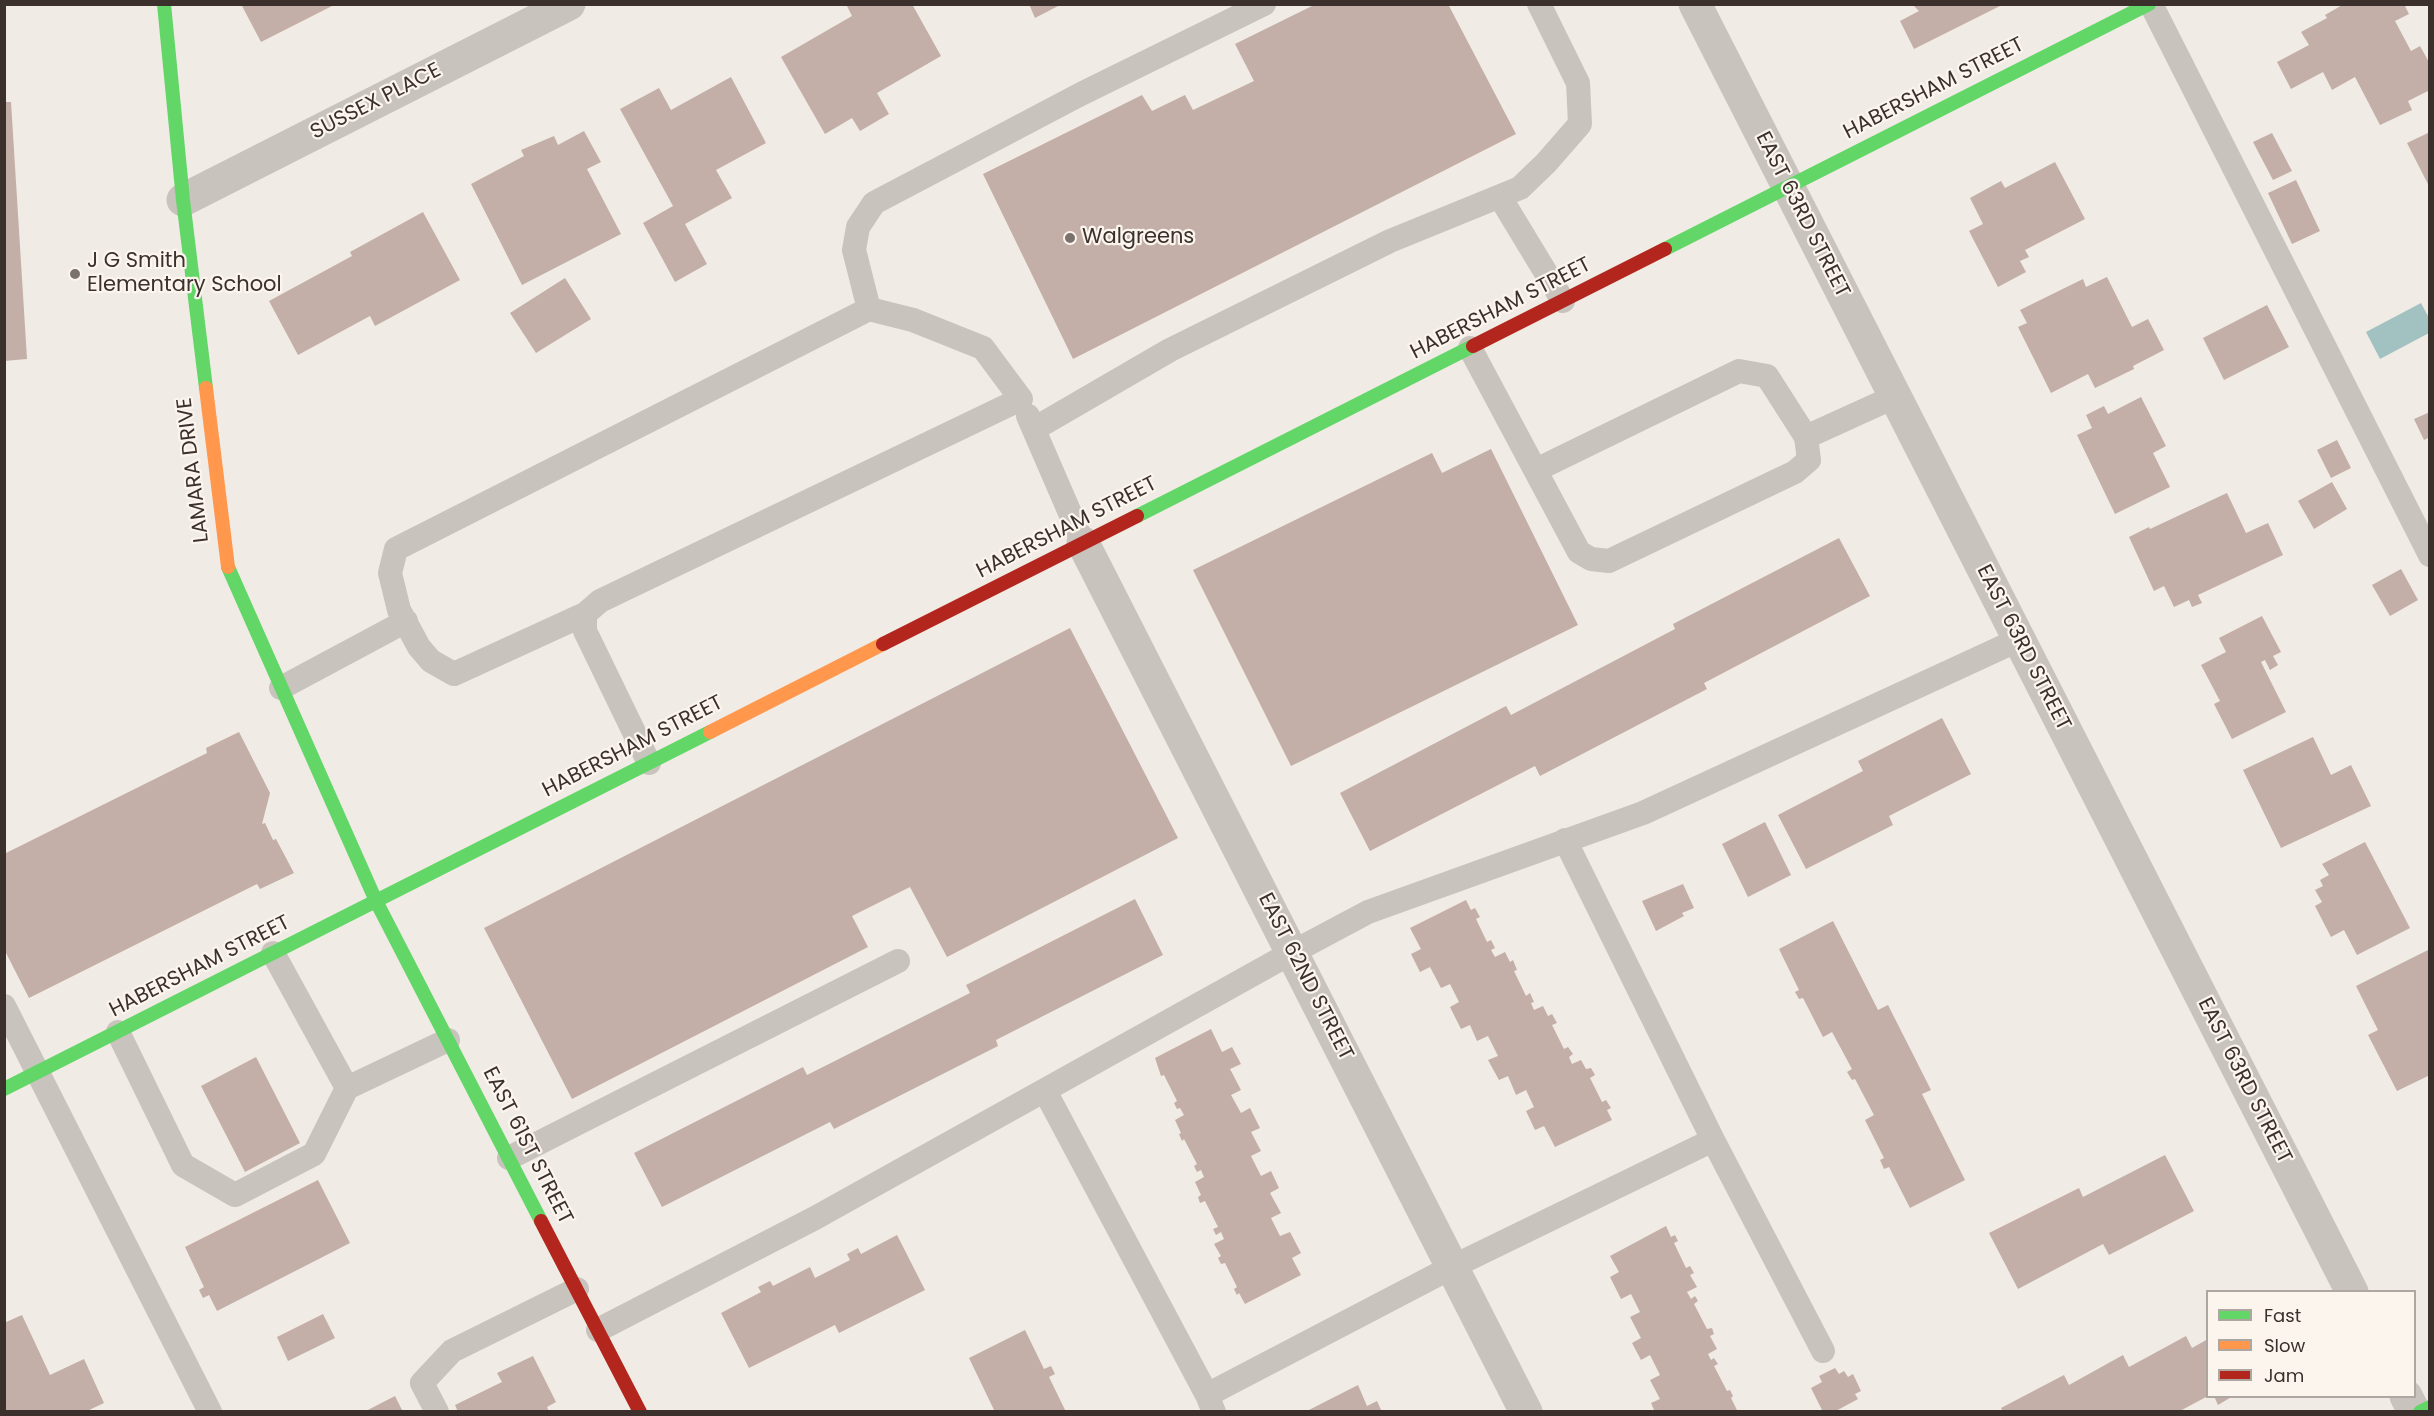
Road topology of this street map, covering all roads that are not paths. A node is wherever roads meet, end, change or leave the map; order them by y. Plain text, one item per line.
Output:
1 (164, 4) edge
2 (569, 4) edge
3 (1264, 4) edge
4 (1539, 4) edge
5 (1695, 4) edge
6 (2150, 4) edge
7 (1788, 187) junction
8 (1500, 197) junction
9 (183, 200) junction
10 (1563, 301) junction
11 (869, 309) junction
12 (1470, 348) junction
13 (1894, 397) junction
14 (1021, 399) junction
15 (1034, 429) junction
16 (1806, 437) junction
17 (1536, 470) junction
18 (1083, 543) junction
19 (2430, 555) edge
20 (585, 614) junction
21 (405, 621) junction
22 (2018, 640) junction
23 (281, 688) junction
24 (649, 763) junction
25 (1565, 840) junction
26 (376, 901) junction
27 (1293, 952) junction
28 (273, 953) junction
29 (898, 961) dead end
30 (4, 1006) edge
31 (118, 1032) junction
32 (448, 1040) junction
33 (38, 1072) junction
34 (347, 1088) junction
35 (4, 1089) edge
36 (1045, 1091) junction
37 (1713, 1140) junction
38 (509, 1158) junction
39 (1452, 1267) junction
40 (577, 1288) junction
41 (2351, 1290) edge
42 (598, 1330) junction
43 (1823, 1351) dead end
44 (2407, 1398) edge
45 (1210, 1403) edge
46 (2430, 1407) edge
47 (210, 1412) edge
48 (437, 1412) edge
49 (640, 1412) edge
50 (1526, 1412) edge
51 (2414, 1412) edge
52 (2420, 1412) edge

1 - 9 street, LAMARA DRIVE
2 - 9 street, SUSSEX PLACE
3 - 11 lane
4 - 8 lane
5 - 7 street, EAST 63RD STREET
6 - 7 street, HABERSHAM STREET
6 - 19 lane
7 - 10 street, HABERSHAM STREET
7 - 13 street, EAST 63RD STREET
8 - 10 lane
8 - 15 lane
9 - 23 street, LAMARA DRIVE
10 - 12 street, HABERSHAM STREET
11 - 14 lane
11 - 21 lane
12 - 17 lane
12 - 18 street, HABERSHAM STREET
13 - 16 lane
13 - 22 street, EAST 63RD STREET
14 - 15 lane
14 - 20 lane
15 - 18 lane
16 - 17 lane
16 - 17 lane
18 - 24 street, HABERSHAM STREET
18 - 27 street, EAST 62ND STREET
20 - 21 lane
20 - 24 lane
21 - 23 lane
22 - 25 lane
22 - 41 street, EAST 63RD STREET
23 - 26 street, LAMARA DRIVE
24 - 26 street, HABERSHAM STREET
25 - 27 lane
25 - 37 lane
26 - 28 street, HABERSHAM STREET
26 - 32 street, EAST 61ST STREET
27 - 36 lane
27 - 39 street, EAST 62ND STREET
28 - 31 street, HABERSHAM STREET
28 - 34 lane
29 - 38 lane
30 - 33 lane
31 - 33 street, HABERSHAM STREET
31 - 34 lane
32 - 34 lane
32 - 38 street, EAST 61ST STREET
33 - 35 street, HABERSHAM STREET
33 - 47 lane
36 - 42 lane
36 - 45 lane
37 - 39 lane
37 - 43 lane
38 - 40 street, EAST 61ST STREET
39 - 45 lane
39 - 50 street, EAST 62ND STREET
40 - 42 street, EAST 61ST STREET
40 - 48 lane
42 - 49 street, EAST 61ST STREET
44 - 51 street
46 - 52 street

